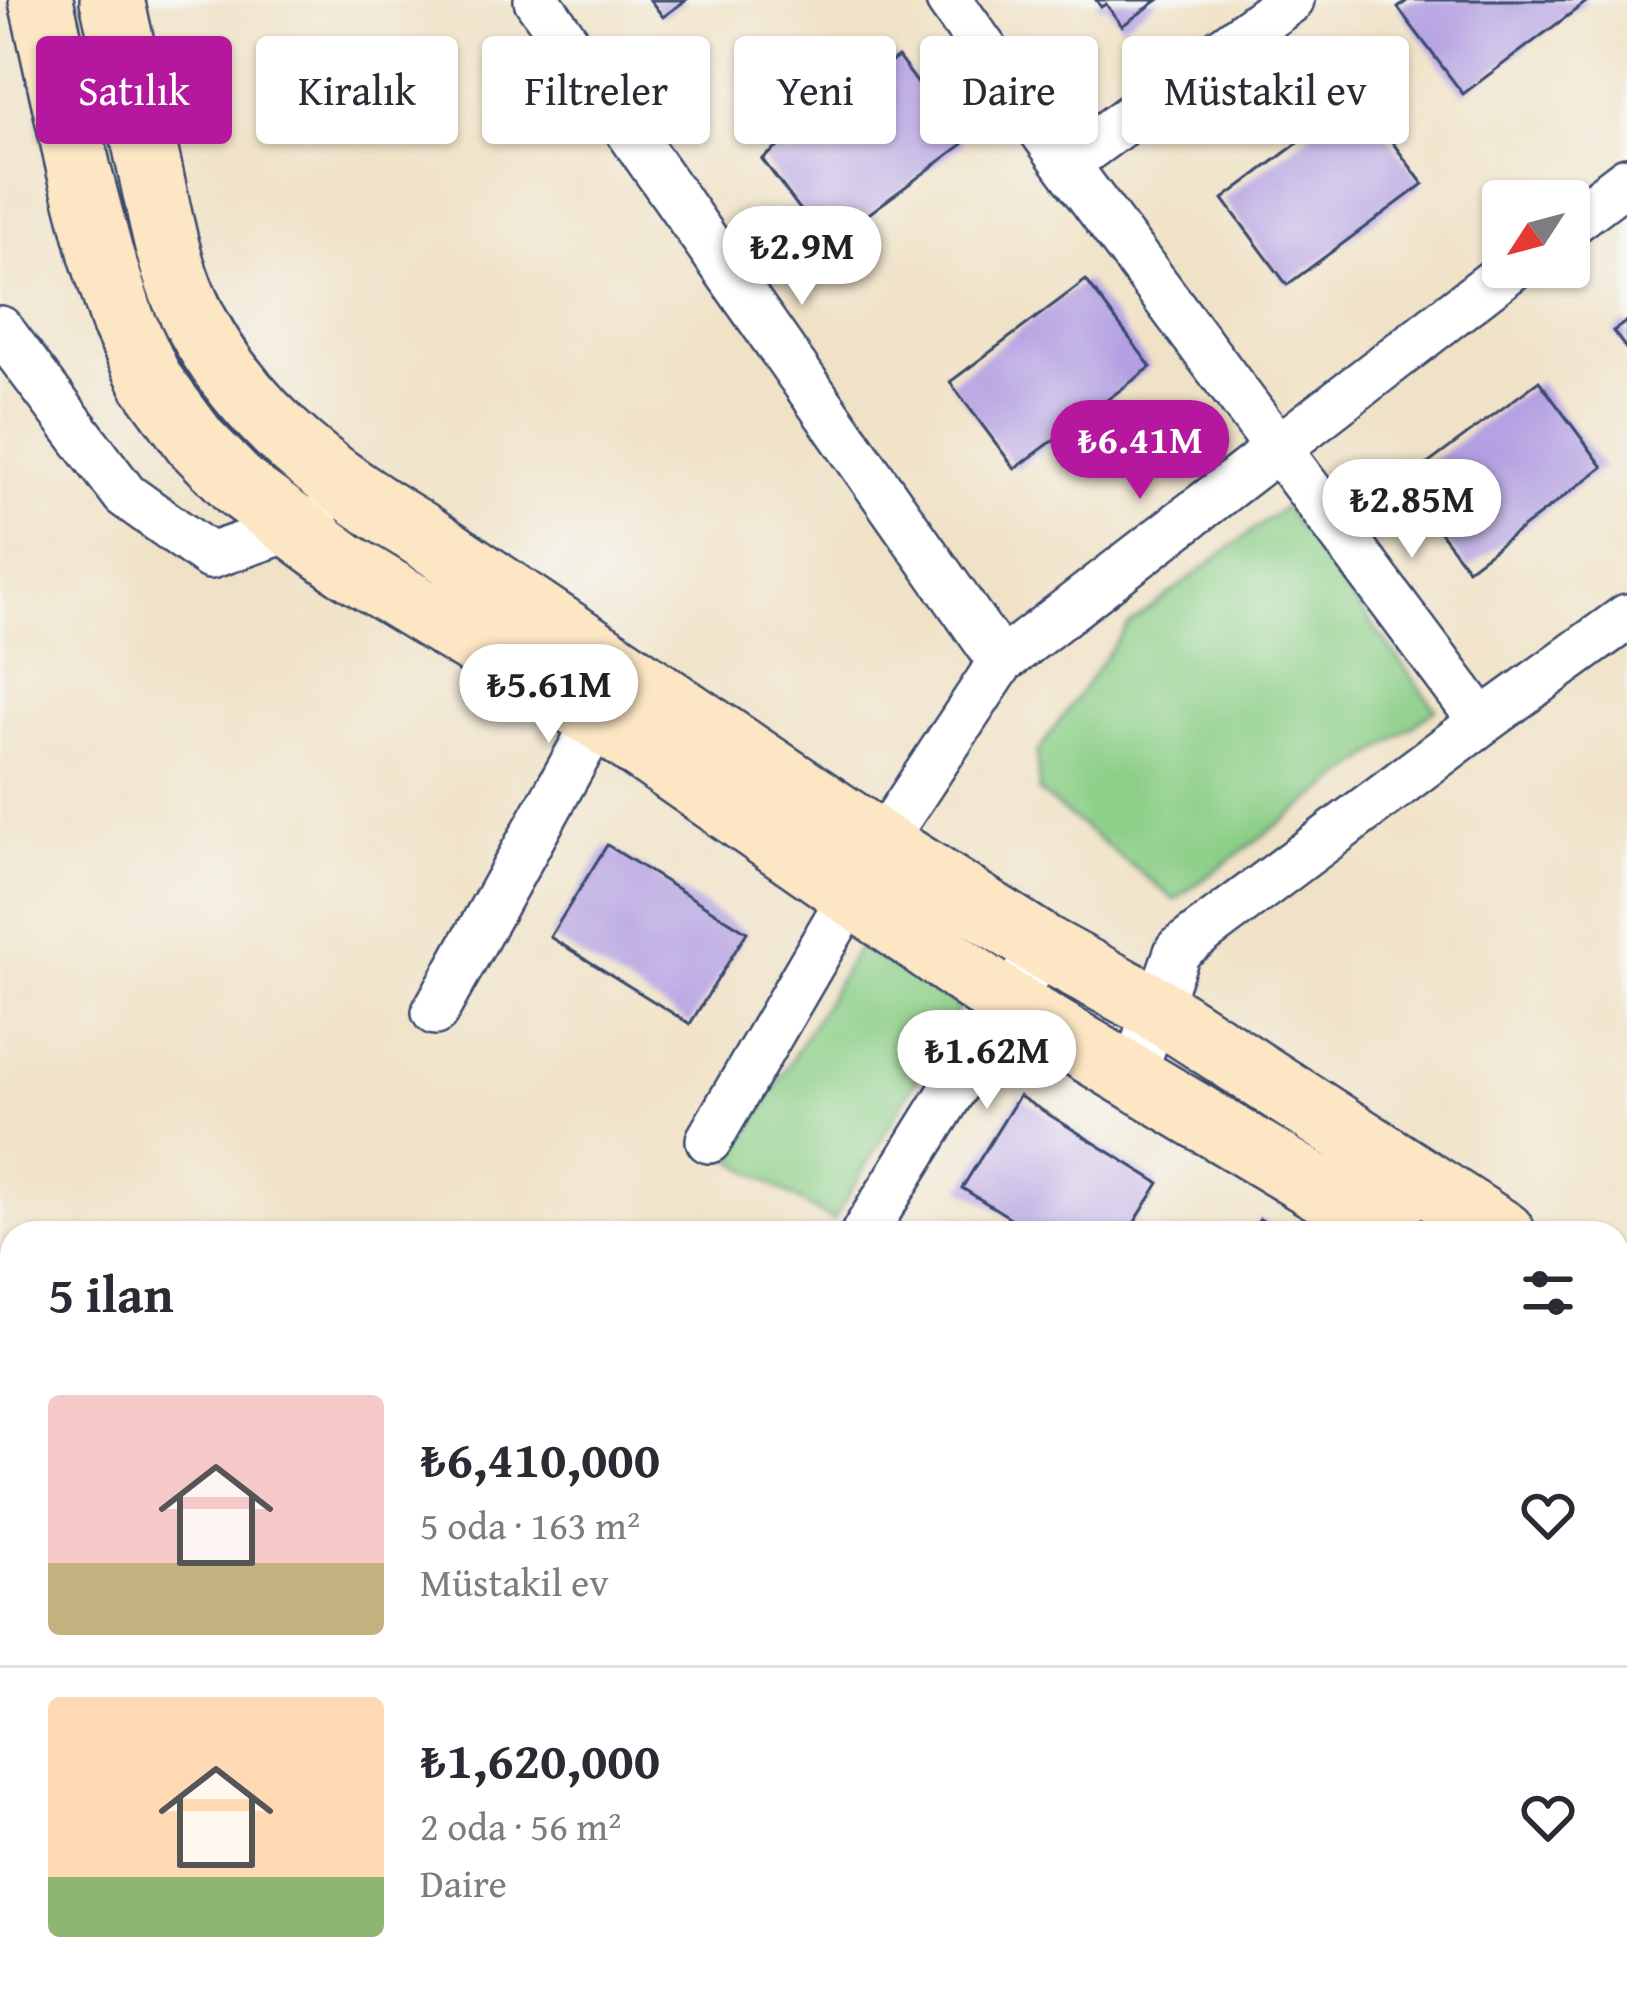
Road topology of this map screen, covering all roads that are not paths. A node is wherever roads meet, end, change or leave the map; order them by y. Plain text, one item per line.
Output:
1 (41, 0) edge
2 (112, 0) edge
3 (537, 0) edge
4 (949, 0) edge
5 (1291, 0) edge
6 (1066, 164) junction
7 (1627, 180) edge
8 (1590, 208) edge
9 (1486, 288) edge
10 (0, 329) edge
11 (1276, 448) junction
12 (367, 502) junction
13 (292, 528) junction
14 (1627, 617) edge
15 (1001, 662) junction
16 (611, 695) junction
17 (1481, 722) junction
18 (866, 868) junction
19 (1045, 948) junction
20 (1007, 1003) junction
21 (1155, 1008) junction
22 (435, 1012) dead end
23 (1132, 1077) junction
24 (709, 1140) dead end
25 (871, 1221) edge
26 (1373, 1221) edge
27 (1484, 1221) edge

1 - 13 main road
2 - 12 main road
3 - 15 street
4 - 6 street
5 - 6 street
6 - 11 street
7 - 8 street
9 - 11 street
10 - 13 street
11 - 15 street
11 - 17 street
12 - 13 street
12 - 16 main road
13 - 16 main road
14 - 17 street
15 - 18 street
16 - 18 main road
16 - 22 street
17 - 21 street
18 - 19 main road
18 - 20 main road
18 - 24 street
19 - 20 street
19 - 21 main road
20 - 23 main road
20 - 25 street
21 - 23 street
21 - 27 main road
23 - 26 main road

